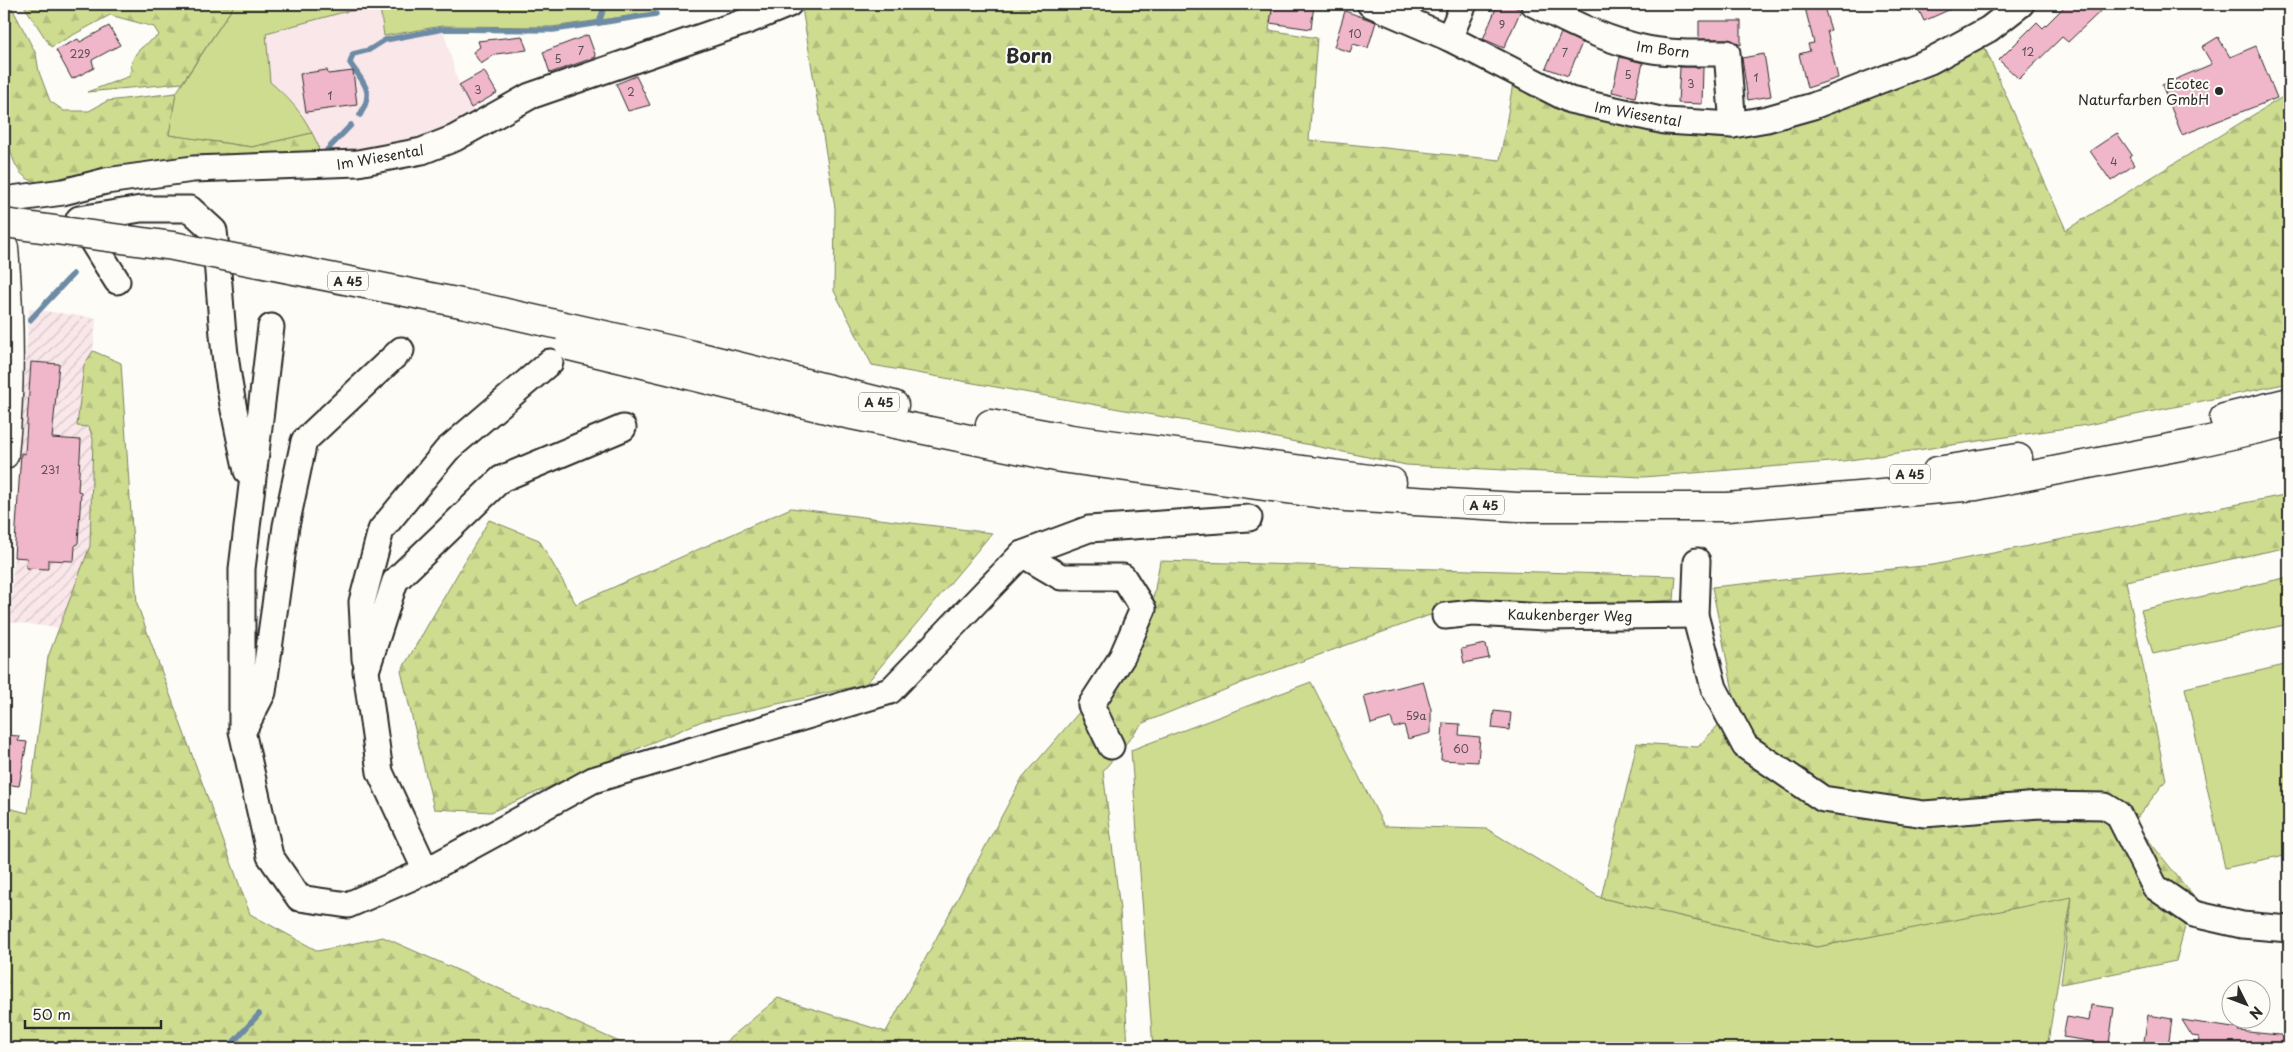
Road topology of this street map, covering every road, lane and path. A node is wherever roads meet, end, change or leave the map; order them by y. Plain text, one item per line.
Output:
1 (789, 4) edge
2 (1370, 4) edge
3 (1464, 4) edge
4 (1534, 4) edge
5 (2021, 4) edge
6 (1449, 38) junction
7 (1733, 125) junction
8 (63, 192) junction
9 (4, 200) edge
10 (79, 219) junction
11 (4, 223) edge
12 (4, 236) edge
13 (4, 248) edge
14 (117, 282) dead end
15 (5, 284) edge
16 (271, 327) dead end
17 (400, 350) dead end
18 (550, 362) dead end
19 (686, 364) junction
20 (2289, 402) edge
21 (2289, 422) edge
22 (623, 428) dead end
23 (4, 455) edge
24 (252, 490) junction
25 (1249, 518) dead end
26 (1022, 554) junction
27 (1697, 561) dead end
28 (1695, 615) junction
29 (1445, 616) dead end
30 (366, 671) junction
31 (242, 731) junction
32 (1111, 746) dead end
33 (426, 871) junction
34 (2289, 929) edge

1 - 8 street, Im Wiesental
2 - 6 street, Im Wiesental
3 - 6 street
4 - 7 street, Im Born
5 - 7 street, Im Wiesental
6 - 7 street, Im Wiesental
8 - 9 street, Im Wiesental
8 - 10 street
10 - 14 street
10 - 24 street
11 - 19 main road, A 45, bridge
12 - 19 main road, A 45, bridge
13 - 15 main road
15 - 23 main road
16 - 24 street
17 - 31 street
18 - 30 street
19 - 20 main road, A 45
19 - 21 main road, A 45
22 - 30 street
24 - 31 street
25 - 26 street
26 - 32 street
26 - 33 street
27 - 28 street
28 - 29 street, Kaukenberger Weg
28 - 34 street
30 - 33 street
31 - 33 street

